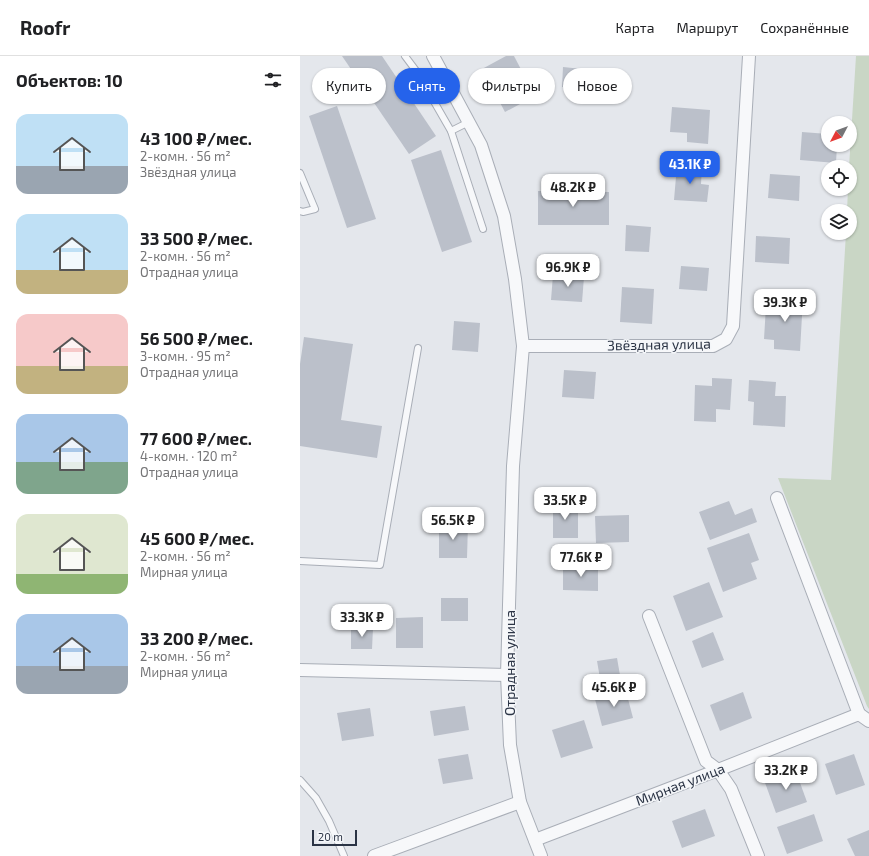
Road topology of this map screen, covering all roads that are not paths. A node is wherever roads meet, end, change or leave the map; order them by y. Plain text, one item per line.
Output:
1 (405, 56) edge
2 (434, 56) edge
3 (749, 56) edge
4 (469, 122) junction
5 (451, 131) junction
6 (300, 173) edge
7 (300, 211) edge
8 (483, 229) dead end
9 (523, 346) junction
10 (418, 348) dead end
11 (777, 498) dead end
12 (300, 561) edge
13 (649, 616) dead end
14 (300, 670) edge
15 (506, 675) junction
16 (864, 717) edge
17 (718, 770) junction
18 (300, 780) edge
19 (520, 802) junction
20 (535, 840) junction
21 (344, 856) edge
22 (374, 856) edge
23 (541, 856) edge
24 (758, 856) edge

1 - 5 lane
2 - 4 street, Отрадная улица
3 - 9 street, Звёздная улица
4 - 5 lane
4 - 9 street, Отрадная улица
5 - 8 lane
6 - 7 lane
9 - 15 street, Отрадная улица
10 - 12 lane
11 - 16 street
13 - 17 street
14 - 15 street
15 - 19 street, Отрадная улица
16 - 17 street, Мирная улица
17 - 20 street, Мирная улица
17 - 24 street
18 - 21 lane
19 - 20 street, Отрадная улица
19 - 22 street
20 - 23 street, Отрадная улица

